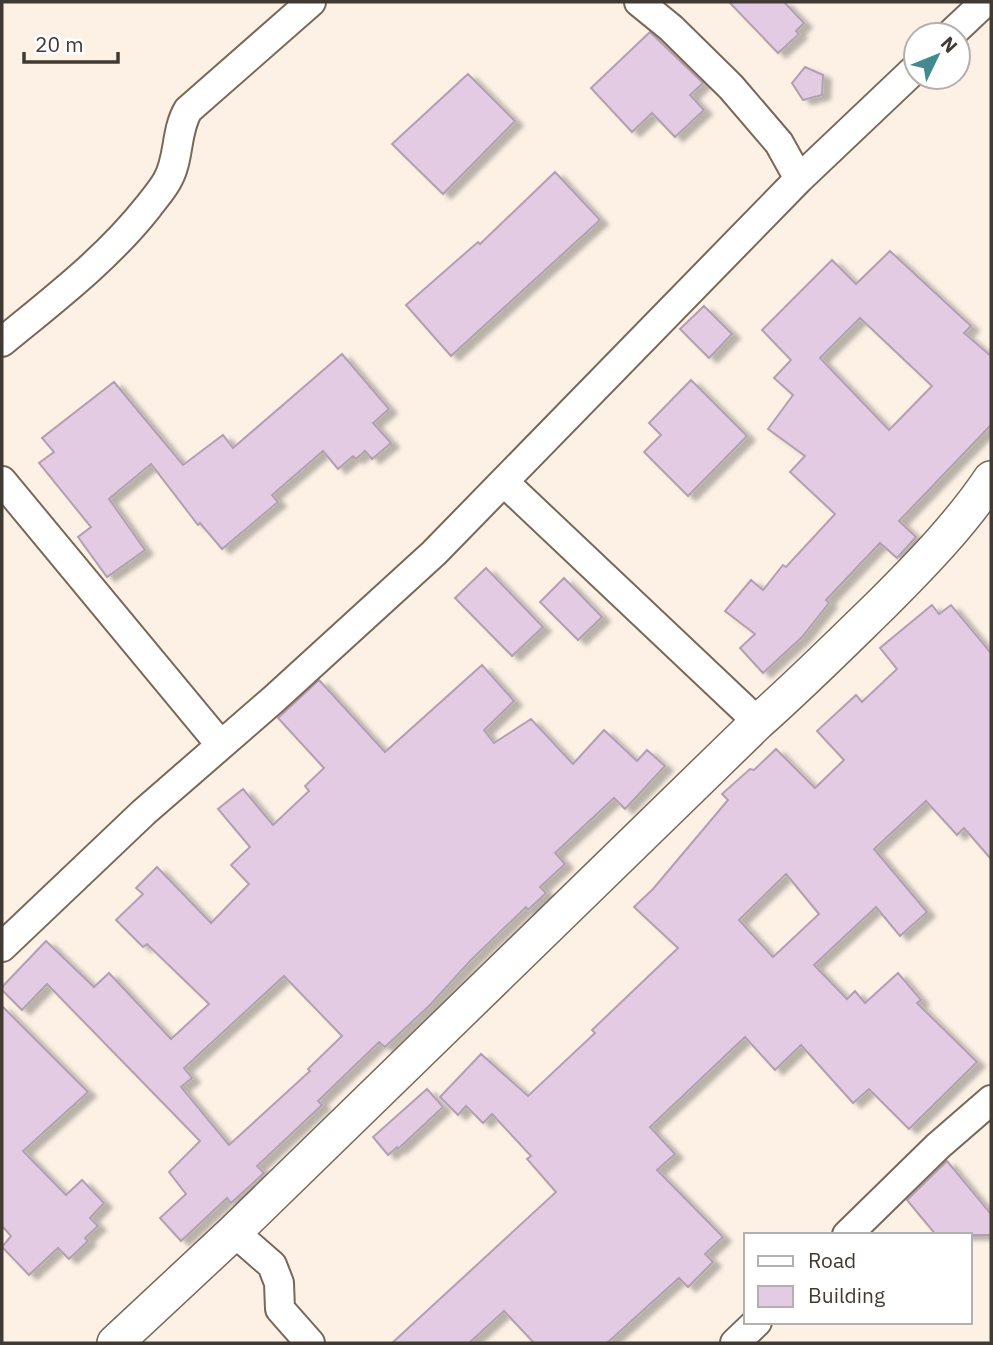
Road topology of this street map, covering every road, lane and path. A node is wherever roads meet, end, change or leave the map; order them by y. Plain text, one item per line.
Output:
1 (311, 2) edge
2 (639, 2) edge
3 (985, 2) edge
4 (965, 21) edge
5 (902, 81) edge
6 (799, 179) junction
7 (2, 342) edge
8 (991, 480) edge
9 (2, 481) edge
10 (504, 482) junction
11 (758, 722) junction
12 (220, 744) junction
13 (2, 947) edge
14 (991, 1100) edge
15 (234, 1232) junction
16 (849, 1233) edge
17 (755, 1324) edge
18 (115, 1343) edge
19 (310, 1343) edge
20 (735, 1343) edge

1 - 7 street
2 - 6 street
3 - 4 street
5 - 6 street
6 - 10 street
8 - 11 street
9 - 12 street
10 - 11 street
10 - 12 street
11 - 15 street
12 - 13 street
14 - 16 street
15 - 18 street
15 - 19 street
17 - 20 street

